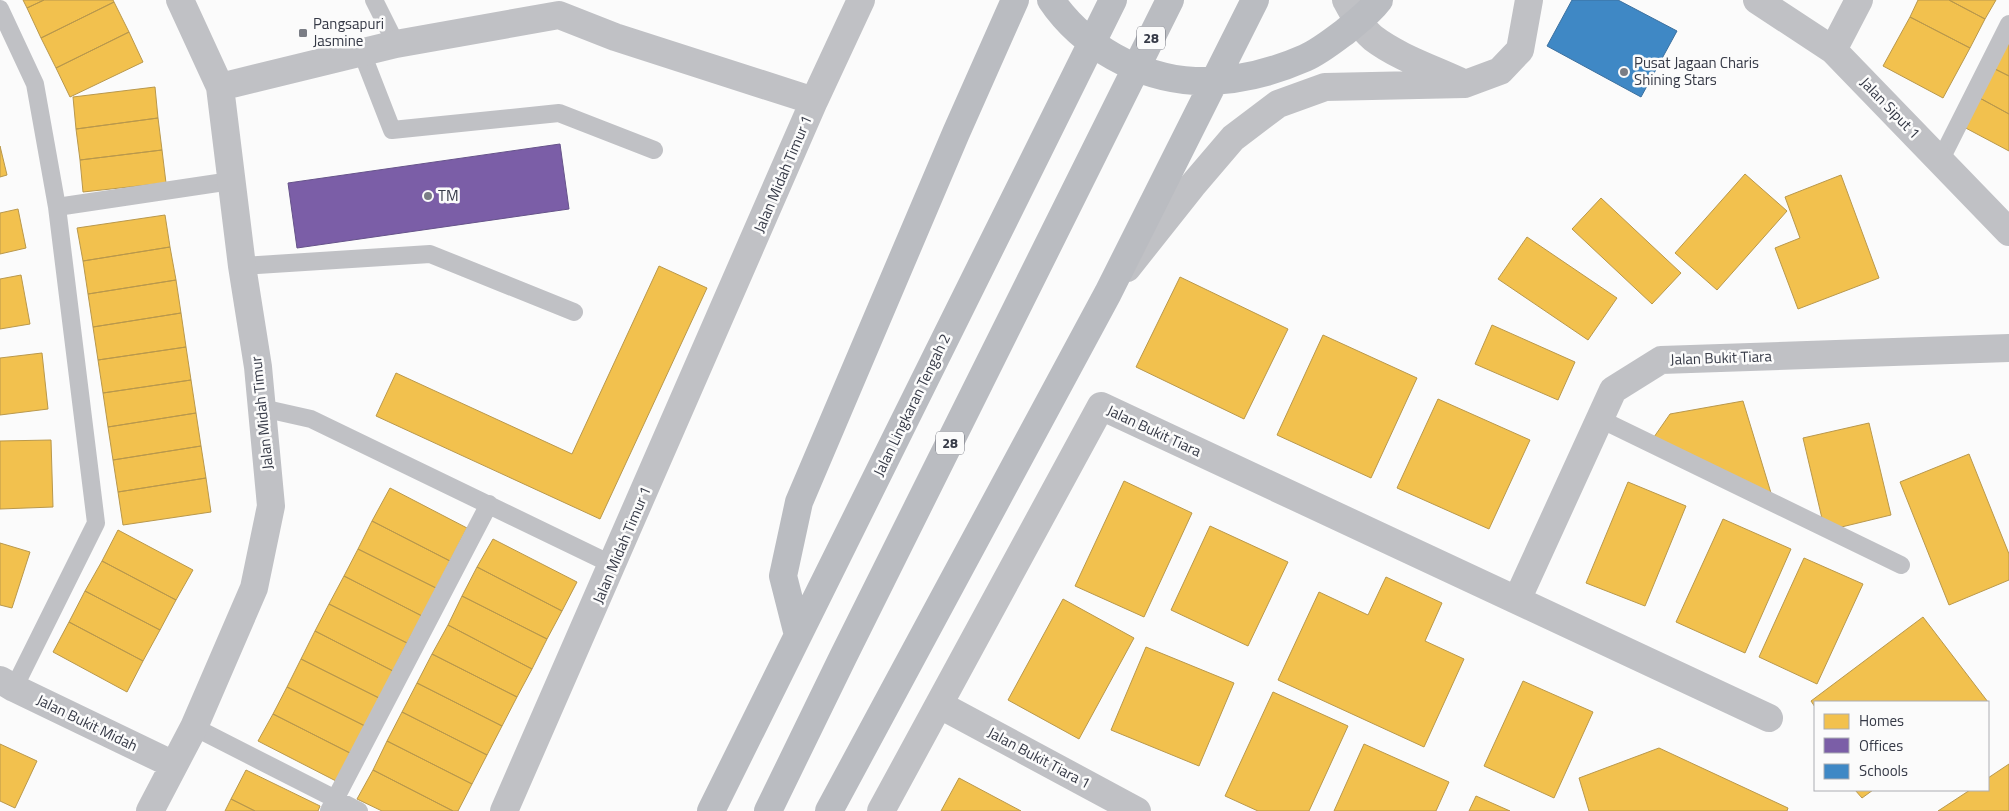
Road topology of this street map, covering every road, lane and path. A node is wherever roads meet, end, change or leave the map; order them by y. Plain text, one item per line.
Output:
1 (180, 0) edge
2 (374, 0) edge
3 (861, 0) edge
4 (1015, 0) edge
5 (1051, 0) edge
6 (1113, 0) edge
7 (1170, 0) edge
8 (1255, 0) edge
9 (1346, 0) edge
10 (1379, 0) edge
11 (1529, 0) edge
12 (1757, 0) edge
13 (1859, 0) edge
14 (555, 7) edge
15 (0, 9) edge
16 (2009, 24) edge
17 (396, 44) junction
18 (1833, 50) junction
19 (362, 53) junction
20 (1465, 84) junction
21 (220, 87) junction
22 (814, 101) junction
23 (654, 150) dead end
24 (1940, 161) junction
25 (231, 181) junction
26 (57, 207) junction
27 (2009, 232) edge
28 (242, 266) junction
29 (1108, 293) junction
30 (574, 312) dead end
31 (2009, 348) edge
32 (262, 408) junction
33 (1600, 419) junction
34 (489, 504) junction
35 (613, 565) junction
36 (1901, 565) dead end
37 (1517, 600) junction
38 (798, 635) junction
39 (7, 684) edge
40 (940, 706) junction
41 (1770, 718) dead end
42 (194, 727) junction
43 (174, 765) junction
44 (332, 805) edge
45 (150, 811) edge
46 (359, 811) edge
47 (504, 811) edge
48 (711, 811) edge
49 (768, 811) edge
50 (829, 811) edge
51 (881, 811) edge
52 (1137, 811) edge

1 - 21 street, Jalan Midah Timur
2 - 17 lane
3 - 22 street
4 - 38 highway
5 - 10 highway
6 - 38 highway, Jalan Lingkaran Tengah 2
7 - 49 highway, 28
8 - 29 highway
9 - 20 street
11 - 20 street
12 - 18 street, Jalan Siput 1
13 - 18 street
14 - 17 street, Jalan Midah Timur 1
14 - 22 street, Jalan Midah Timur 1
15 - 26 lane
16 - 24 lane
17 - 19 street, Jalan Midah Timur 1
18 - 24 street, Jalan Siput 1
19 - 21 street, Jalan Midah Timur 1
19 - 23 lane
20 - 29 street
21 - 25 street, Jalan Midah Timur
22 - 35 street, Jalan Midah Timur 1
24 - 27 street, Jalan Siput 1
25 - 26 lane
25 - 28 street, Jalan Midah Timur
26 - 39 lane
28 - 30 lane
28 - 32 street, Jalan Midah Timur
29 - 50 highway
31 - 33 street, Jalan Bukit Tiara
32 - 34 lane
32 - 42 street, Jalan Midah Timur
33 - 36 lane
33 - 37 street, Jalan Bukit Tiara
34 - 35 lane
34 - 44 lane
35 - 47 street, Jalan Midah Timur 1
37 - 40 street, Jalan Bukit Tiara
37 - 41 street, Jalan Bukit Tiara
38 - 48 highway, Jalan Lingkaran Tengah 2
39 - 43 street, Jalan Bukit Midah
40 - 51 street, Jalan Bukit Tiara
40 - 52 street, Jalan Bukit Tiara 1
42 - 43 street, Jalan Midah Timur
42 - 44 lane
43 - 45 street, Jalan Midah Timur
44 - 46 lane

